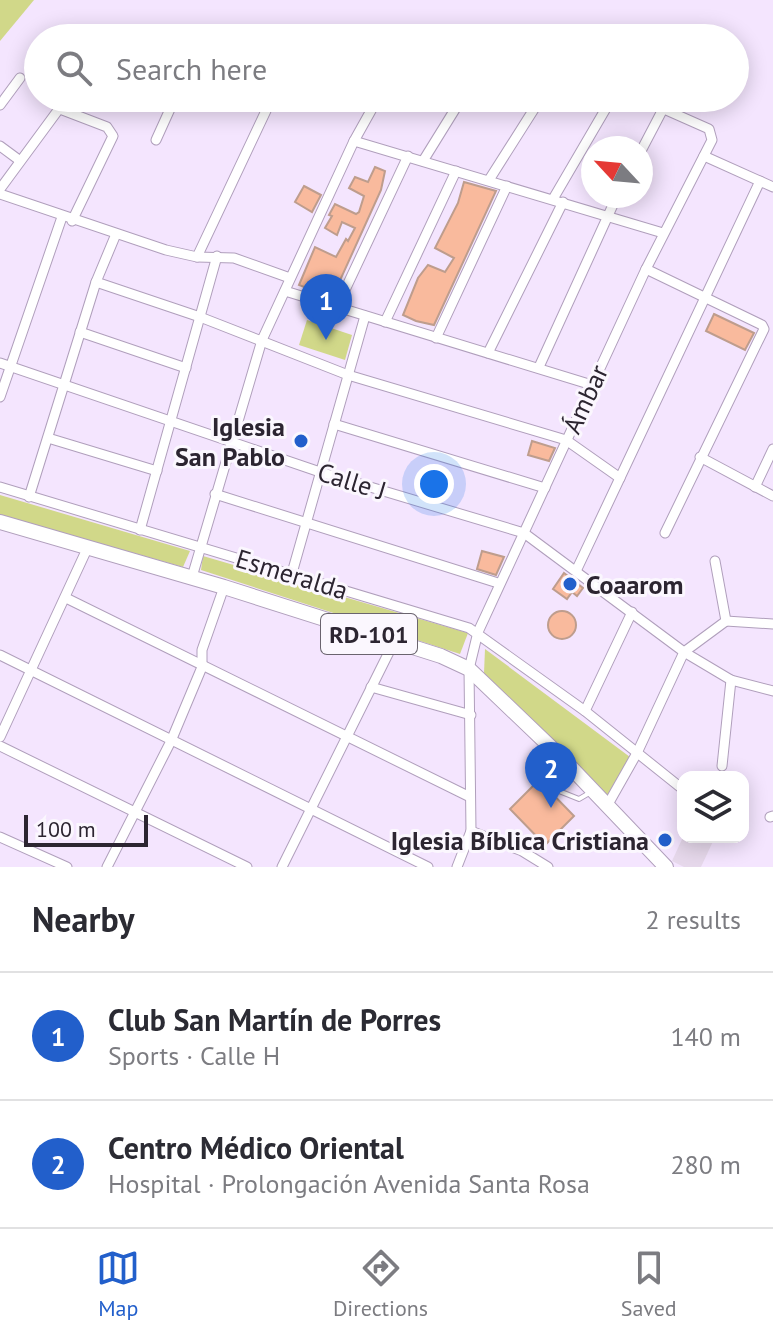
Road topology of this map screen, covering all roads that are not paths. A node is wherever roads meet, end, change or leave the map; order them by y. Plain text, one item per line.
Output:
1 (20, 78) dead end
2 (0, 105) edge
3 (58, 112) edge
4 (68, 112) edge
5 (169, 112) edge
6 (265, 112) edge
7 (370, 112) edge
8 (453, 112) edge
9 (532, 112) edge
10 (605, 112) edge
11 (661, 112) edge
12 (669, 112) edge
13 (649, 136) edge
14 (156, 140) dead end
15 (354, 141) junction
16 (0, 146) edge
17 (408, 156) junction
18 (704, 156) junction
19 (19, 160) junction
20 (423, 161) junction
21 (456, 171) junction
22 (489, 180) junction
23 (760, 181) junction
24 (507, 186) junction
25 (773, 187) edge
26 (0, 191) edge
27 (558, 200) junction
28 (611, 208) edge
29 (607, 215) junction
30 (67, 219) junction
31 (663, 233) junction
32 (116, 234) junction
33 (217, 256) junction
34 (197, 257) junction
35 (646, 269) junction
36 (290, 278) junction
37 (96, 282) junction
38 (285, 291) junction
39 (704, 298) junction
40 (337, 307) junction
41 (365, 316) junction
42 (200, 317) junction
43 (385, 322) junction
44 (80, 332) junction
45 (436, 338) junction
46 (262, 340) junction
47 (488, 353) junction
48 (4, 365) edge
49 (539, 367) junction
50 (186, 368) junction
51 (348, 375) junction
52 (65, 383) junction
53 (592, 385) junction
54 (0, 397) edge
55 (171, 421) junction
56 (334, 424) junction
57 (48, 438) junction
58 (566, 440) junction
59 (231, 443) junction
60 (773, 449) edge
61 (700, 457) junction
62 (157, 471) junction
63 (320, 472) junction
64 (620, 478) junction
65 (0, 487) edge
66 (755, 487) junction
67 (545, 488) junction
68 (215, 494) junction
69 (773, 496) edge
70 (29, 497) junction
71 (0, 522) edge
72 (305, 525) junction
73 (140, 530) junction
74 (524, 533) junction
75 (665, 533) dead end
76 (200, 547) junction
77 (87, 549) junction
78 (715, 561) dead end
79 (577, 569) junction
80 (292, 573) junction
81 (192, 577) junction
82 (498, 583) junction
83 (224, 587) junction
84 (66, 598) junction
85 (632, 612) junction
86 (726, 621) junction
87 (773, 624) edge
88 (478, 632) junction
89 (394, 642) junction
90 (684, 652) junction
91 (0, 655) edge
92 (202, 667) junction
93 (469, 669) junction
94 (31, 672) junction
95 (731, 680) junction
96 (371, 687) junction
97 (773, 691) edge
98 (585, 711) junction
99 (471, 715) junction
100 (0, 737) edge
101 (345, 738) junction
102 (171, 741) junction
103 (0, 746) edge
104 (637, 753) junction
105 (560, 756) junction
106 (722, 766) dead end
107 (677, 785) edge
108 (593, 790) junction
109 (470, 797) junction
110 (607, 806) junction
111 (309, 809) junction
112 (134, 812) junction
113 (471, 831) junction
114 (0, 837) edge
115 (545, 866) edge
116 (67, 867) edge
117 (107, 867) edge
118 (247, 867) edge
119 (282, 867) edge
120 (428, 867) edge
121 (457, 867) edge
122 (666, 867) edge

1 - 2 street
3 - 19 street
4 - 30 street
5 - 14 street
6 - 34 street
7 - 15 street
8 - 20 street
9 - 22 street
10 - 27 street
11 - 13 street
12 - 18 street, Ámbar
15 - 17 street
15 - 36 street
16 - 19 street
17 - 20 street
17 - 40 street
18 - 23 street
18 - 31 street, Ámbar
19 - 26 street
20 - 21 street
21 - 22 street
21 - 43 street
22 - 24 street
23 - 25 street
23 - 39 street
24 - 27 street
24 - 45 street
26 - 30 street
27 - 29 street
27 - 47 street
28 - 29 street
29 - 31 street
29 - 49 street
30 - 32 street
30 - 48 street
31 - 35 street, Ámbar
32 - 34 street
32 - 37 street
33 - 34 street
33 - 36 street
33 - 42 street
35 - 39 street
35 - 53 street, Ámbar
36 - 38 street
37 - 42 street
37 - 44 street
38 - 40 street
38 - 46 street
39 - 61 street
39 - 64 street
40 - 41 street
41 - 43 street
41 - 51 street
42 - 46 street
42 - 50 street
43 - 45 street
44 - 50 street
44 - 52 street
45 - 47 street
46 - 51 street
46 - 59 street
47 - 49 street
48 - 52 street, Calle J
48 - 54 street
49 - 53 street
50 - 55 street
51 - 56 street
51 - 58 street
52 - 55 street, Calle J
52 - 57 street
53 - 58 street, Ámbar
55 - 59 street, Calle J
55 - 62 street
56 - 63 street
56 - 67 street
57 - 62 street
57 - 70 street
58 - 64 street
58 - 67 street, Ámbar
59 - 63 street, Calle J
59 - 68 street
60 - 66 street
61 - 66 street
61 - 75 street
62 - 73 street
63 - 72 street
63 - 74 street, Calle J
64 - 79 street
65 - 70 street, Esmeralda
66 - 69 street
67 - 74 street, Ámbar
68 - 72 street
68 - 76 street
70 - 73 street, Esmeralda
71 - 77 main road, RD-101
72 - 80 street
72 - 82 street
73 - 76 street, Esmeralda
74 - 79 street, Calle J
74 - 82 street, Ámbar
76 - 80 street, Esmeralda
76 - 81 street
77 - 81 main road, RD-101
77 - 84 street
78 - 86 street
79 - 85 street, Calle J
80 - 88 street, Esmeralda
81 - 83 main road, RD-101
82 - 88 street, Ámbar
83 - 89 main road, RD-101
83 - 92 street
84 - 92 street
84 - 94 street
85 - 90 street, Calle J
85 - 98 street
86 - 87 street
86 - 90 street
88 - 93 street, Ámbar
88 - 98 street, Esmeralda
89 - 93 main road, RD-101
89 - 96 street
90 - 95 street, Calle J
90 - 104 street
91 - 94 street
92 - 101 street
92 - 102 street
93 - 99 street, Ámbar
93 - 105 main road, RD-101
94 - 100 street
94 - 102 street
95 - 97 street, Calle J
95 - 106 street
96 - 99 street
96 - 101 street
98 - 104 street, Esmeralda
99 - 109 street, Ámbar
101 - 109 street
101 - 111 street
102 - 111 street
102 - 112 street
103 - 112 street
104 - 107 street, Esmeralda
104 - 110 street
105 - 108 main road, RD-101
105 - 108 lane
108 - 110 main road, RD-101
109 - 113 street, Ámbar
110 - 122 main road, RD-101
111 - 119 street
111 - 120 street
112 - 117 street
112 - 118 street
113 - 115 street
113 - 121 street
114 - 116 street

